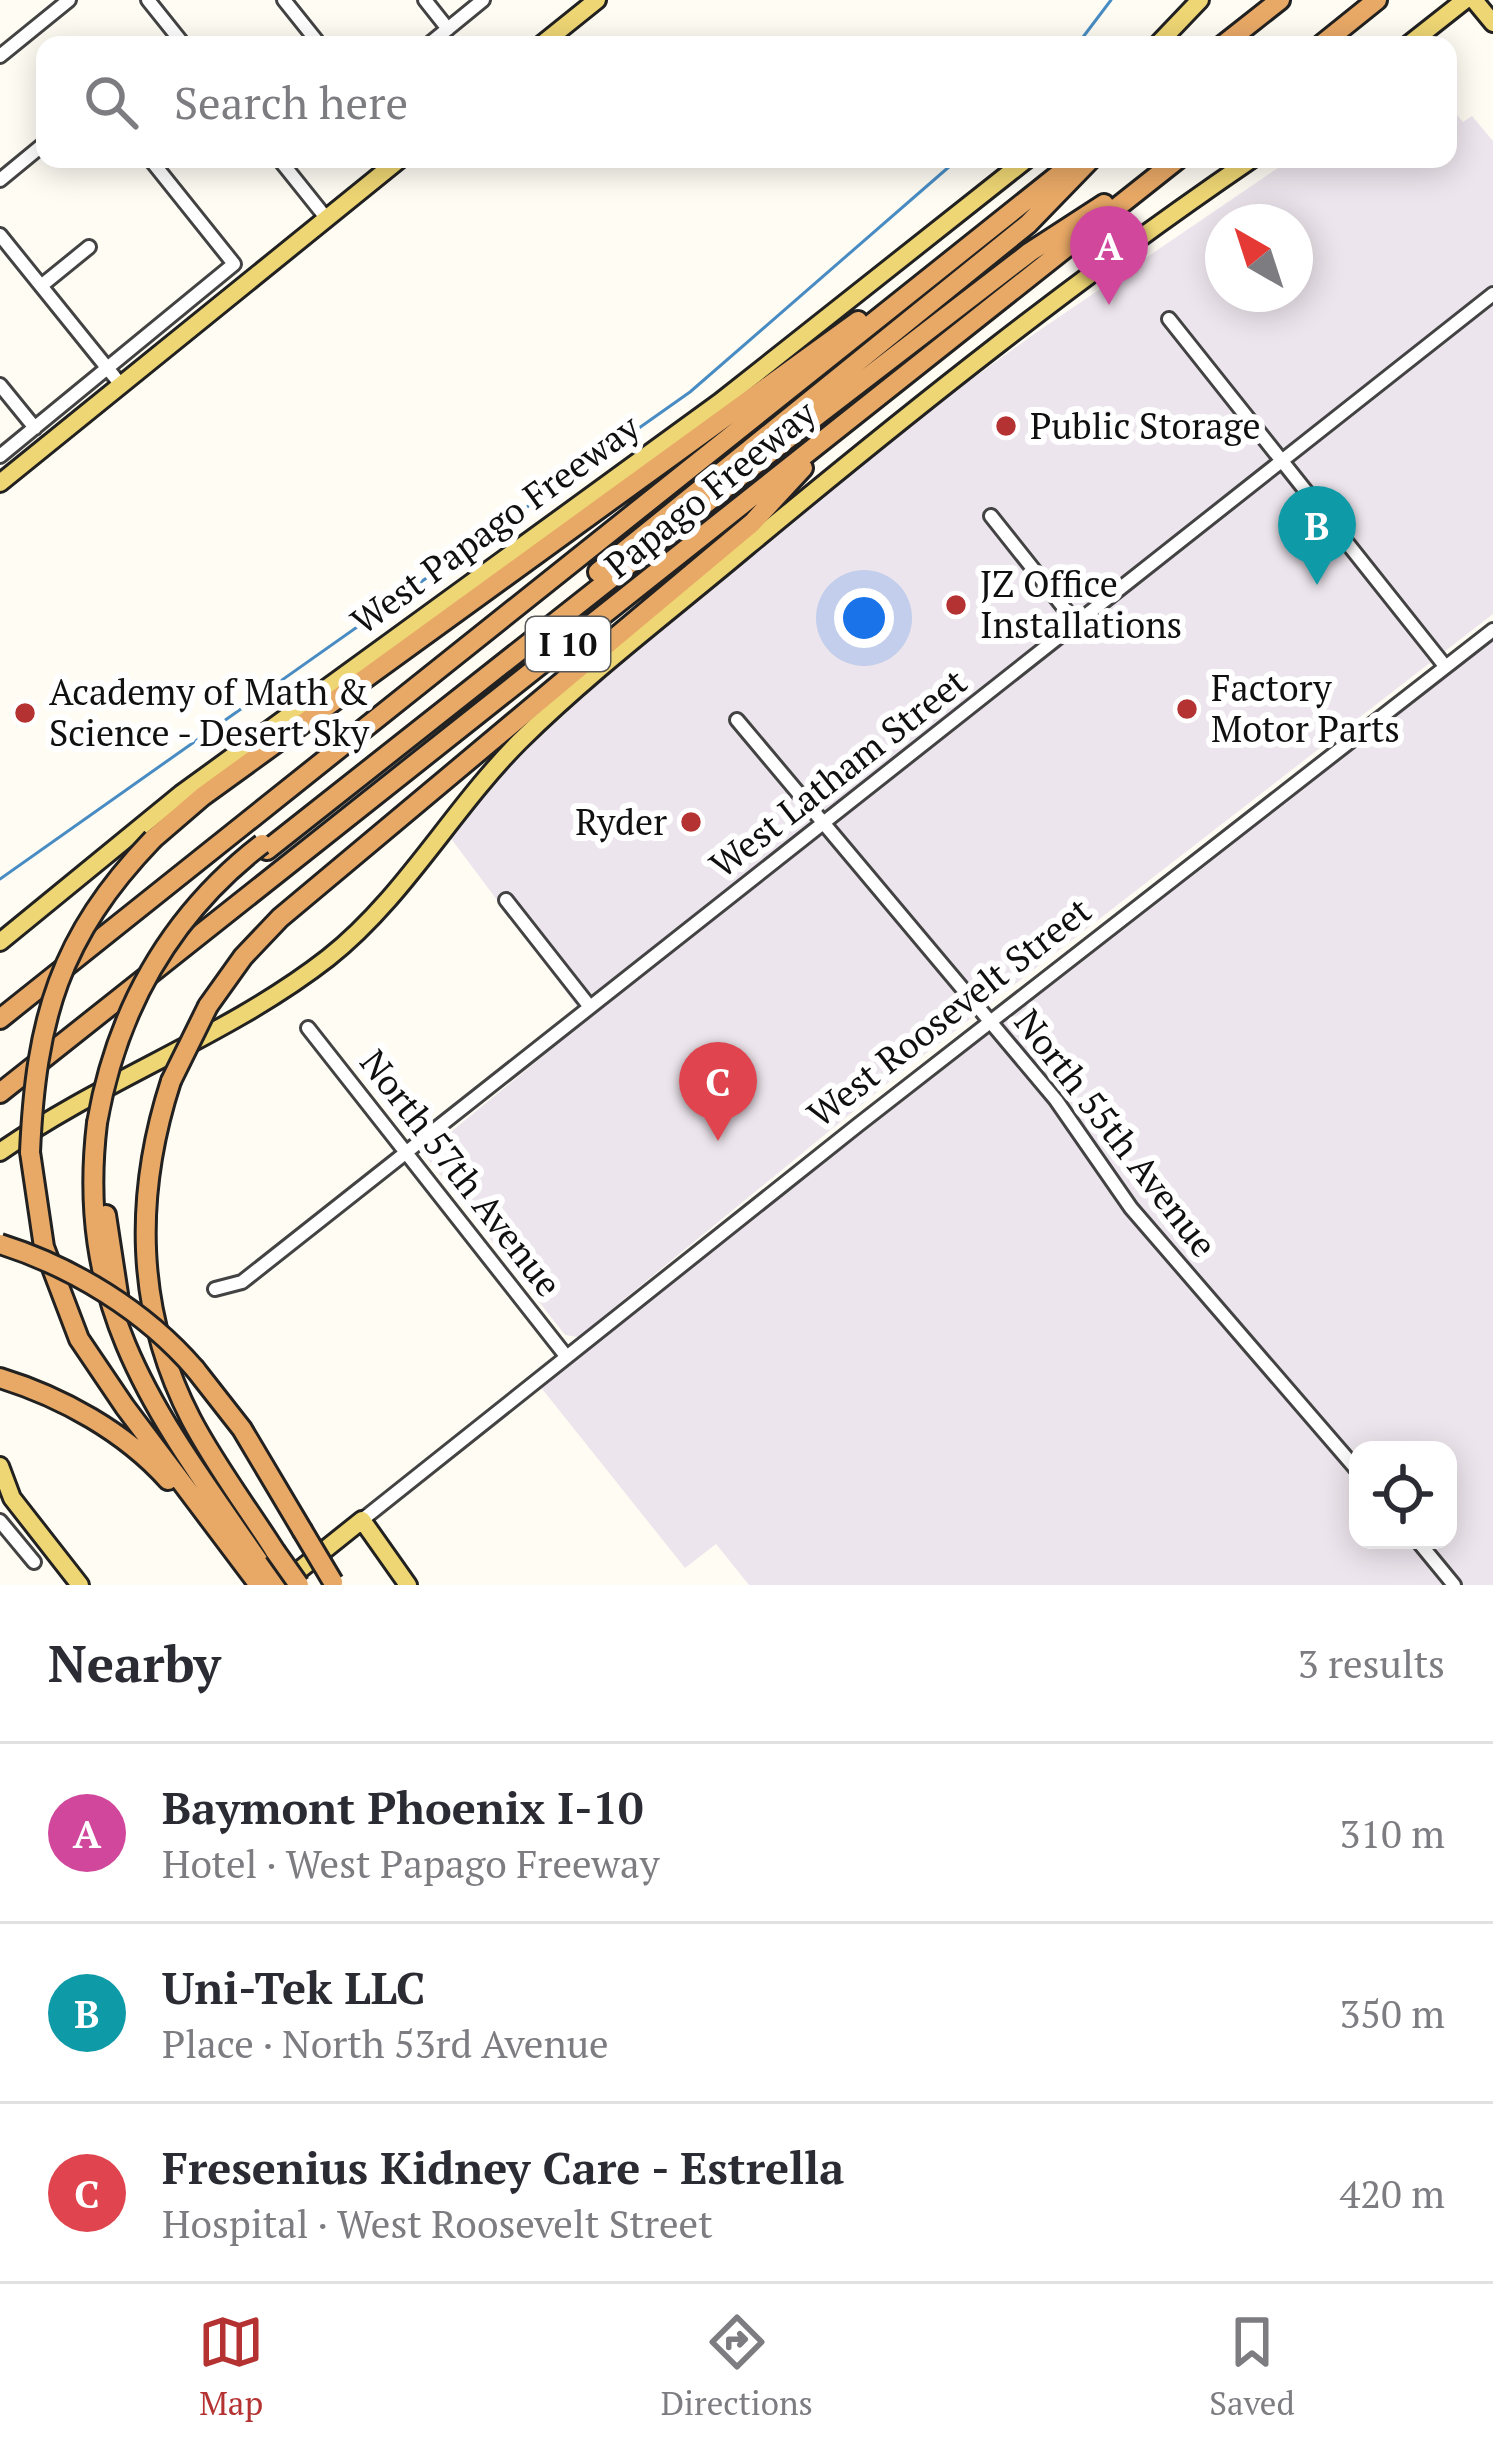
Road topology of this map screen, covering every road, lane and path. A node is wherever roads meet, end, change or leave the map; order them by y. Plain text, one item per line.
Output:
1 (69, 0) edge
2 (148, 0) edge
3 (284, 0) edge
4 (425, 0) edge
5 (483, 0) edge
6 (597, 0) edge
7 (1200, 0) edge
8 (1280, 0) edge
9 (1377, 0) edge
10 (1465, 0) edge
11 (1474, 0) edge
12 (1493, 23) edge
13 (448, 29) junction
14 (172, 36) edge
15 (313, 36) edge
16 (439, 36) edge
17 (552, 36) edge
18 (1165, 36) edge
19 (1234, 36) edge
20 (1332, 36) edge
21 (1419, 36) edge
22 (0, 56) edge
23 (36, 150) edge
24 (157, 168) edge
25 (289, 168) edge
26 (389, 168) edge
27 (1016, 168) edge
28 (1067, 168) edge
29 (1081, 168) edge
30 (1161, 168) edge
31 (1164, 168) edge
32 (1239, 168) edge
33 (0, 179) edge
34 (327, 219) junction
35 (0, 235) edge
36 (89, 247) dead end
37 (41, 286) junction
38 (909, 292) junction
39 (1493, 294) edge
40 (1169, 319) dead end
41 (108, 369) junction
42 (0, 385) edge
43 (121, 385) junction
44 (848, 421) junction
45 (35, 428) junction
46 (0, 456) edge
47 (1282, 460) junction
48 (0, 483) edge
49 (991, 516) dead end
50 (1076, 623) junction
51 (1493, 630) edge
52 (1445, 666) junction
53 (737, 720) dead end
54 (248, 818) junction
55 (823, 823) junction
56 (264, 847) junction
57 (506, 900) dead end
58 (0, 942) edge
59 (0, 1004) edge
60 (590, 1007) junction
61 (0, 1018) edge
62 (991, 1021) junction
63 (308, 1028) dead end
64 (0, 1094) edge
65 (0, 1152) edge
66 (406, 1152) junction
67 (0, 1244) edge
68 (215, 1289) dead end
69 (566, 1356) junction
70 (0, 1378) edge
71 (1349, 1461) edge
72 (0, 1466) edge
73 (4, 1499) edge
74 (362, 1520) junction
75 (0, 1522) edge
76 (1424, 1549) edge
77 (34, 1562) dead end
78 (258, 1570) edge
79 (334, 1584) edge
80 (80, 1585) edge
81 (282, 1585) edge
82 (299, 1585) edge
83 (409, 1585) edge
84 (1454, 1585) edge

1 - 22 street
2 - 14 street
3 - 15 street
4 - 13 street
5 - 13 street
6 - 17 main road
7 - 18 main road
8 - 19 highway
9 - 20 highway
10 - 21 main road
11 - 12 main road
13 - 16 street
23 - 33 street
24 - 41 street
25 - 34 street
26 - 34 main road
27 - 58 main road, West Papago Freeway
28 - 38 highway, Papago Freeway / I 10
29 - 56 highway
30 - 56 highway
31 - 44 highway, Papago Freeway / I 10
32 - 65 main road
34 - 43 main road
35 - 37 street
36 - 37 street
37 - 41 street
38 - 54 highway, Papago Freeway / I 10
38 - 78 highway, bridge
39 - 47 street, West Latham Street
40 - 47 street
41 - 43 street
41 - 45 street
42 - 45 street
43 - 48 main road
44 - 64 highway, Papago Freeway / I 10
44 - 78 highway, bridge
45 - 46 street
47 - 50 street, West Latham Street
47 - 52 street
49 - 50 street
50 - 55 street, West Latham Street
51 - 52 street, West Roosevelt Street
52 - 62 street, West Roosevelt Street
53 - 55 street, North 55th Avenue
54 - 59 highway
54 - 61 highway, Papago Freeway / I 10
55 - 60 street, West Latham Street
55 - 62 street, North 55th Avenue
56 - 78 highway, bridge
57 - 60 street
60 - 66 street, West Latham Street
62 - 69 street, West Roosevelt Street
62 - 71 street, North 55th Avenue
63 - 66 street, North 57th Avenue
66 - 68 street, West Latham Street
66 - 69 street, North 57th Avenue
67 - 79 highway, bridge
69 - 74 street, West Roosevelt Street
70 - 78 highway
72 - 73 main road
73 - 80 main road
74 - 81 main road, West Roosevelt Street
74 - 83 main road
75 - 77 street
76 - 84 street
78 - 81 highway, bridge
78 - 82 highway, bridge

